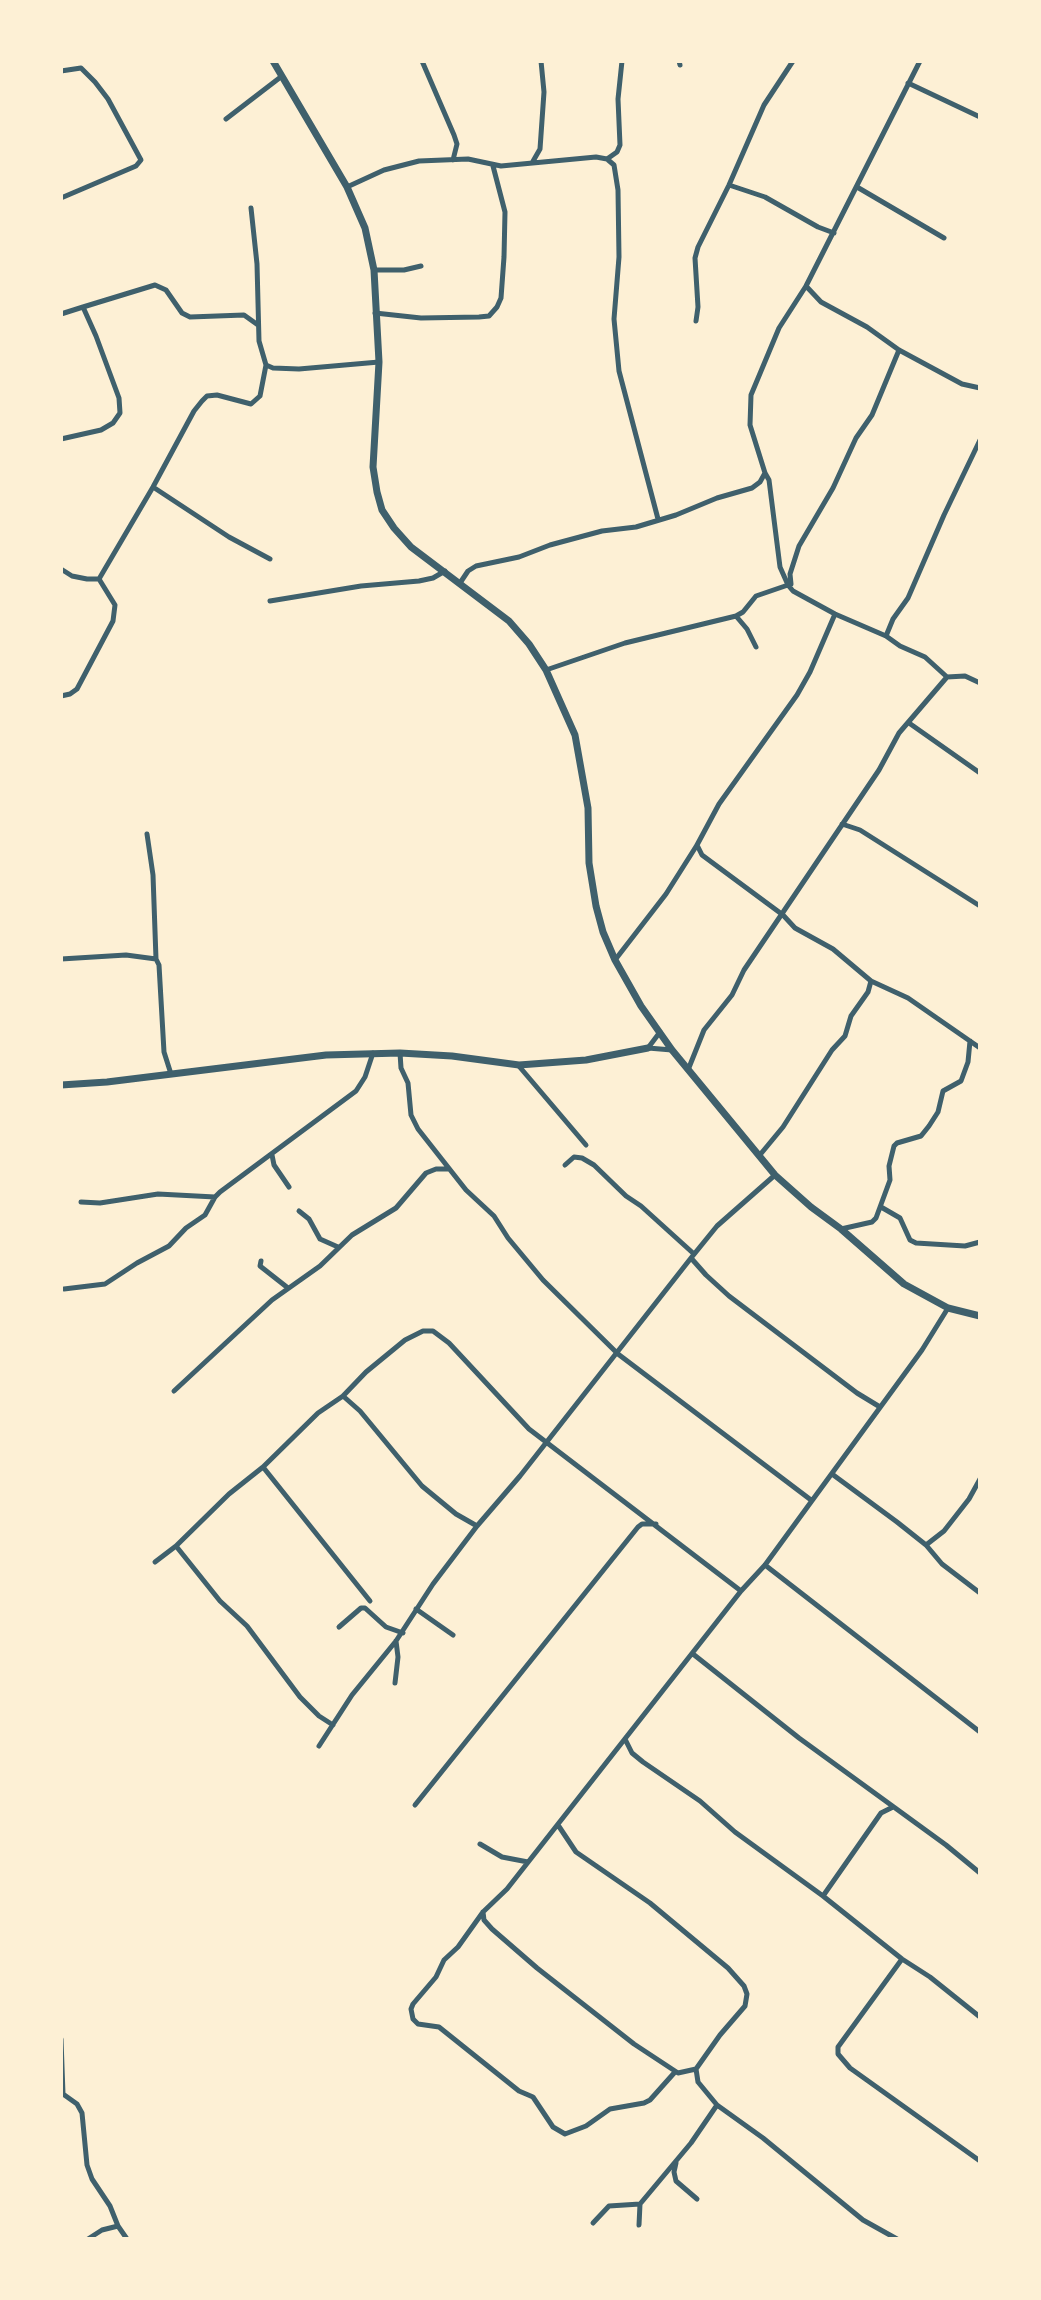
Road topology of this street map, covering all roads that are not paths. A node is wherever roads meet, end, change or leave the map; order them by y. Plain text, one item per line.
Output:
1 (273, 61) edge
2 (422, 61) edge
3 (541, 61) edge
4 (622, 61) edge
5 (793, 61) edge
6 (920, 61) edge
7 (61, 71) edge
8 (282, 76) junction
9 (908, 83) junction
10 (980, 117) edge
11 (226, 119) dead end
12 (607, 159) junction
13 (453, 160) junction
14 (532, 163) junction
15 (493, 166) junction
16 (729, 185) junction
17 (347, 187) junction
18 (857, 187) junction
19 (61, 198) edge
20 (251, 208) dead end
21 (834, 233) junction
22 (944, 238) dead end
23 (421, 266) dead end
24 (374, 270) junction
25 (806, 286) junction
26 (83, 307) junction
27 (375, 313) junction
28 (61, 314) edge
29 (696, 321) dead end
30 (258, 325) junction
31 (899, 350) junction
32 (379, 362) junction
33 (267, 366) junction
34 (980, 388) edge
35 (61, 439) edge
36 (980, 440) edge
37 (765, 473) junction
38 (153, 487) junction
39 (658, 519) junction
40 (270, 559) dead end
41 (61, 569) edge
42 (445, 571) junction
43 (99, 579) junction
44 (460, 583) junction
45 (791, 588) junction
46 (270, 601) dead end
47 (835, 614) junction
48 (736, 616) junction
49 (887, 636) junction
50 (756, 647) dead end
51 (546, 670) junction
52 (947, 677) junction
53 (980, 683) edge
54 (61, 695) edge
55 (909, 723) junction
56 (980, 773) edge
57 (842, 824) junction
58 (147, 834) dead end
59 (697, 845) junction
60 (702, 855) junction
61 (689, 858) junction
62 (980, 906) edge
63 (783, 915) junction
64 (61, 959) edge
65 (156, 959) junction
66 (615, 960) junction
67 (871, 981) junction
68 (883, 986) junction
69 (868, 992) junction
70 (660, 1032) junction
71 (970, 1041) junction
72 (648, 1048) junction
73 (980, 1048) edge
74 (672, 1050) junction
75 (373, 1053) junction
76 (400, 1053) junction
77 (516, 1064) junction
78 (688, 1070) junction
79 (171, 1074) junction
80 (61, 1085) edge
81 (586, 1145) dead end
82 (272, 1154) junction
83 (759, 1156) junction
84 (441, 1159) junction
85 (565, 1165) dead end
86 (436, 1169) junction
87 (448, 1169) junction
88 (775, 1175) junction
89 (289, 1187) dead end
90 (215, 1197) junction
91 (81, 1202) dead end
92 (881, 1207) junction
93 (299, 1211) dead end
94 (841, 1229) junction
95 (980, 1242) edge
96 (338, 1247) junction
97 (692, 1256) junction
98 (261, 1261) dead end
99 (64, 1289) dead end
100 (288, 1289) junction
101 (948, 1308) junction
102 (980, 1316) edge
103 (618, 1354) junction
104 (174, 1391) dead end
105 (343, 1396) junction
106 (880, 1407) junction
107 (547, 1441) junction
108 (263, 1467) junction
109 (832, 1474) junction
110 (980, 1479) edge
111 (811, 1500) junction
112 (656, 1524) junction
113 (477, 1526) junction
114 (926, 1545) junction
115 (176, 1546) junction
116 (155, 1562) dead end
117 (765, 1565) junction
118 (741, 1591) junction
119 (980, 1593) edge
120 (370, 1601) dead end
121 (416, 1609) junction
122 (339, 1628) dead end
123 (403, 1633) junction
124 (453, 1635) dead end
125 (397, 1642) junction
126 (693, 1654) junction
127 (395, 1683) dead end
128 (333, 1725) junction
129 (980, 1731) edge
130 (625, 1738) junction
131 (319, 1746) dead end
132 (415, 1805) dead end
133 (893, 1807) junction
134 (558, 1825) junction
135 (480, 1844) dead end
136 (528, 1862) junction
137 (980, 1873) edge
138 (823, 1896) junction
139 (483, 1912) junction
140 (902, 1959) junction
141 (980, 2017) edge
142 (61, 2039) edge
143 (696, 2069) junction
144 (675, 2072) junction
145 (62, 2094) edge
146 (717, 2105) junction
147 (677, 2160) junction
148 (980, 2161) edge
149 (696, 2199) dead end
150 (640, 2204) junction
151 (593, 2223) dead end
152 (639, 2225) dead end
153 (118, 2226) junction
154 (88, 2239) edge
155 (127, 2239) edge
156 (897, 2239) edge

1 - 8 street
2 - 13 street
3 - 14 street
4 - 12 street
5 - 16 street
6 - 9 street
7 - 19 street
8 - 11 street
8 - 17 street
9 - 10 street
9 - 18 street
12 - 14 street
12 - 39 street
13 - 15 street
13 - 17 street
14 - 15 street
15 - 27 street
16 - 21 street
16 - 29 street
17 - 24 street
18 - 21 street
18 - 22 street
20 - 30 street
21 - 25 street
23 - 24 street
24 - 27 street
25 - 31 street
25 - 37 street
26 - 28 street
26 - 30 street
26 - 35 street
27 - 32 street
30 - 33 street
31 - 34 street
31 - 45 street
32 - 33 street
32 - 42 street
33 - 38 street
36 - 49 street
37 - 39 street
37 - 45 street
38 - 40 street
38 - 43 street
39 - 44 street
41 - 43 street
42 - 44 street
42 - 46 street
43 - 54 street
44 - 51 street
45 - 47 street
45 - 48 street
47 - 49 street
47 - 59 street
48 - 50 street
48 - 51 street
49 - 52 street
51 - 66 street
52 - 53 street
52 - 55 street
55 - 56 street
55 - 57 street
57 - 62 street
57 - 63 street
58 - 65 street
59 - 60 street
59 - 61 street
60 - 61 street
60 - 63 street
61 - 66 street
63 - 67 street
63 - 78 street
64 - 65 street
65 - 79 street
66 - 70 street
67 - 68 street
67 - 69 street
68 - 69 street
68 - 71 street
69 - 83 street
70 - 72 street
70 - 74 street
71 - 73 street
71 - 92 street
72 - 74 street
72 - 77 street
74 - 78 street
75 - 76 street
75 - 79 street
75 - 82 street
76 - 77 street
76 - 84 street
77 - 81 street
78 - 83 street
79 - 80 street
82 - 89 street
82 - 90 street
83 - 88 street
84 - 86 street
84 - 87 street
85 - 97 street
86 - 87 street
86 - 96 street
87 - 103 street
88 - 94 street
88 - 97 street
90 - 91 street
90 - 99 street
92 - 94 street
92 - 95 street
93 - 96 street
94 - 101 street
96 - 100 street
97 - 103 street
97 - 106 street
98 - 100 street
100 - 104 street
101 - 102 street
101 - 106 street
103 - 107 street
103 - 111 street
105 - 107 street
105 - 108 street
105 - 113 street
106 - 109 street
107 - 112 street
107 - 113 street
108 - 115 street
108 - 120 street
109 - 111 street
109 - 114 street
110 - 114 street
111 - 117 street
112 - 118 street
112 - 132 street
113 - 121 street
114 - 119 street
115 - 116 street
115 - 128 street
117 - 118 street
117 - 129 street
118 - 126 street
121 - 123 street
121 - 124 street
122 - 123 street
123 - 125 street
125 - 127 street
125 - 128 street
126 - 130 street
126 - 133 street
128 - 131 street
130 - 134 street
130 - 138 street
133 - 137 street
133 - 138 street
134 - 136 street
134 - 143 street
135 - 136 street
136 - 139 street
138 - 140 street
139 - 144 street
139 - 144 street
140 - 141 street
140 - 148 street
142 - 145 street
143 - 144 street
143 - 146 street
145 - 153 street
146 - 147 street
146 - 156 street
147 - 149 street
147 - 150 street
150 - 151 street
150 - 152 street
153 - 154 street
153 - 155 street

